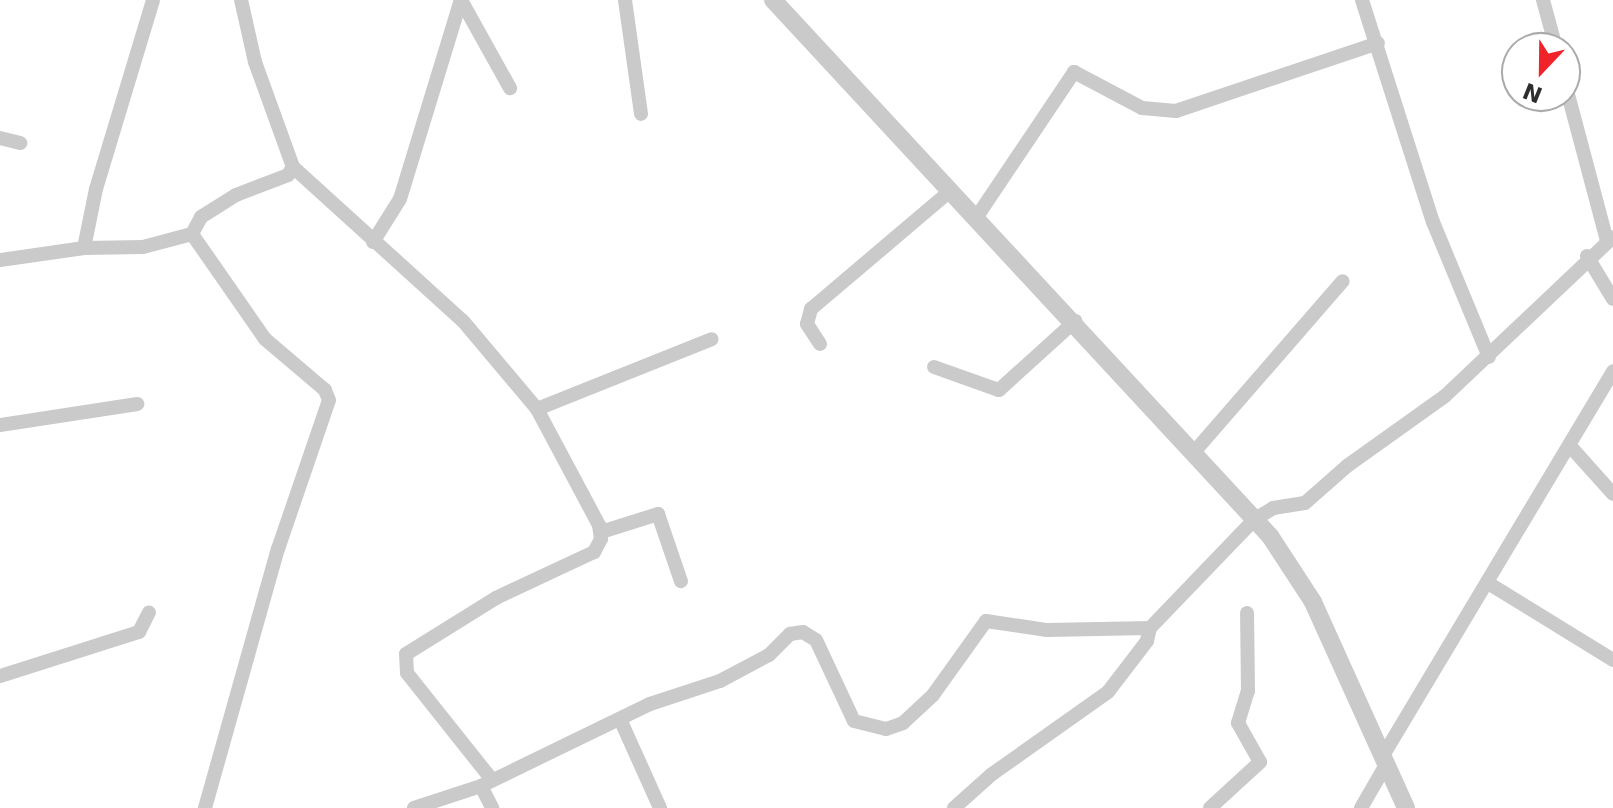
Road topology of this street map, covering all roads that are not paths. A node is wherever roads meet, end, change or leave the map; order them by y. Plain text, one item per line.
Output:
1 (153, 0) edge
2 (241, 0) edge
3 (461, 0) edge
4 (625, 0) edge
5 (773, 0) edge
6 (1362, 0) edge
7 (1543, 0) edge
8 (1552, 32) edge
9 (1378, 43) junction
10 (510, 88) dead end
11 (1573, 112) edge
12 (641, 114) dead end
13 (0, 138) edge
14 (20, 143) dead end
15 (293, 167) junction
16 (950, 191) junction
17 (976, 218) junction
18 (192, 234) junction
19 (1610, 239) edge
20 (373, 242) junction
21 (84, 248) junction
22 (1587, 256) junction
23 (0, 260) edge
24 (1343, 281) dead end
25 (1613, 299) edge
26 (1075, 321) junction
27 (712, 339) dead end
28 (820, 344) dead end
29 (1489, 357) junction
30 (934, 367) dead end
31 (1613, 371) edge
32 (137, 404) dead end
33 (537, 409) junction
34 (0, 425) edge
35 (1570, 446) junction
36 (1195, 451) junction
37 (1613, 494) edge
38 (1255, 519) junction
39 (601, 532) junction
40 (681, 581) dead end
41 (1488, 583) junction
42 (149, 612) dead end
43 (1247, 613) dead end
44 (1150, 628) junction
45 (1613, 660) edge
46 (0, 676) edge
47 (620, 719) junction
48 (1386, 758) junction
49 (486, 783) junction
50 (205, 808) edge
51 (414, 808) edge
52 (492, 808) edge
53 (660, 808) edge
54 (954, 808) edge
55 (1210, 808) edge
56 (1361, 808) edge
57 (1406, 808) edge

1 - 21 street
2 - 15 street
3 - 10 street
3 - 20 street
4 - 12 street
5 - 16 street
6 - 9 street
7 - 8 street
9 - 17 street
9 - 29 street
11 - 19 street
13 - 14 street
15 - 18 street
15 - 20 street
16 - 17 street
16 - 28 street
17 - 26 street
18 - 21 street
18 - 50 street
19 - 22 street
20 - 33 street
21 - 23 street
22 - 25 street
22 - 29 street
24 - 36 street
26 - 30 street
26 - 36 street
27 - 33 street
29 - 38 street
31 - 35 street
32 - 34 street
33 - 39 street
35 - 37 street
35 - 41 street
36 - 38 street
38 - 44 street
38 - 48 street
39 - 40 street
39 - 49 street
41 - 45 street
41 - 48 street
42 - 46 street
43 - 55 street
44 - 47 street
44 - 54 street
47 - 49 street
47 - 53 street
48 - 56 street
48 - 57 street
49 - 51 street
49 - 52 street

